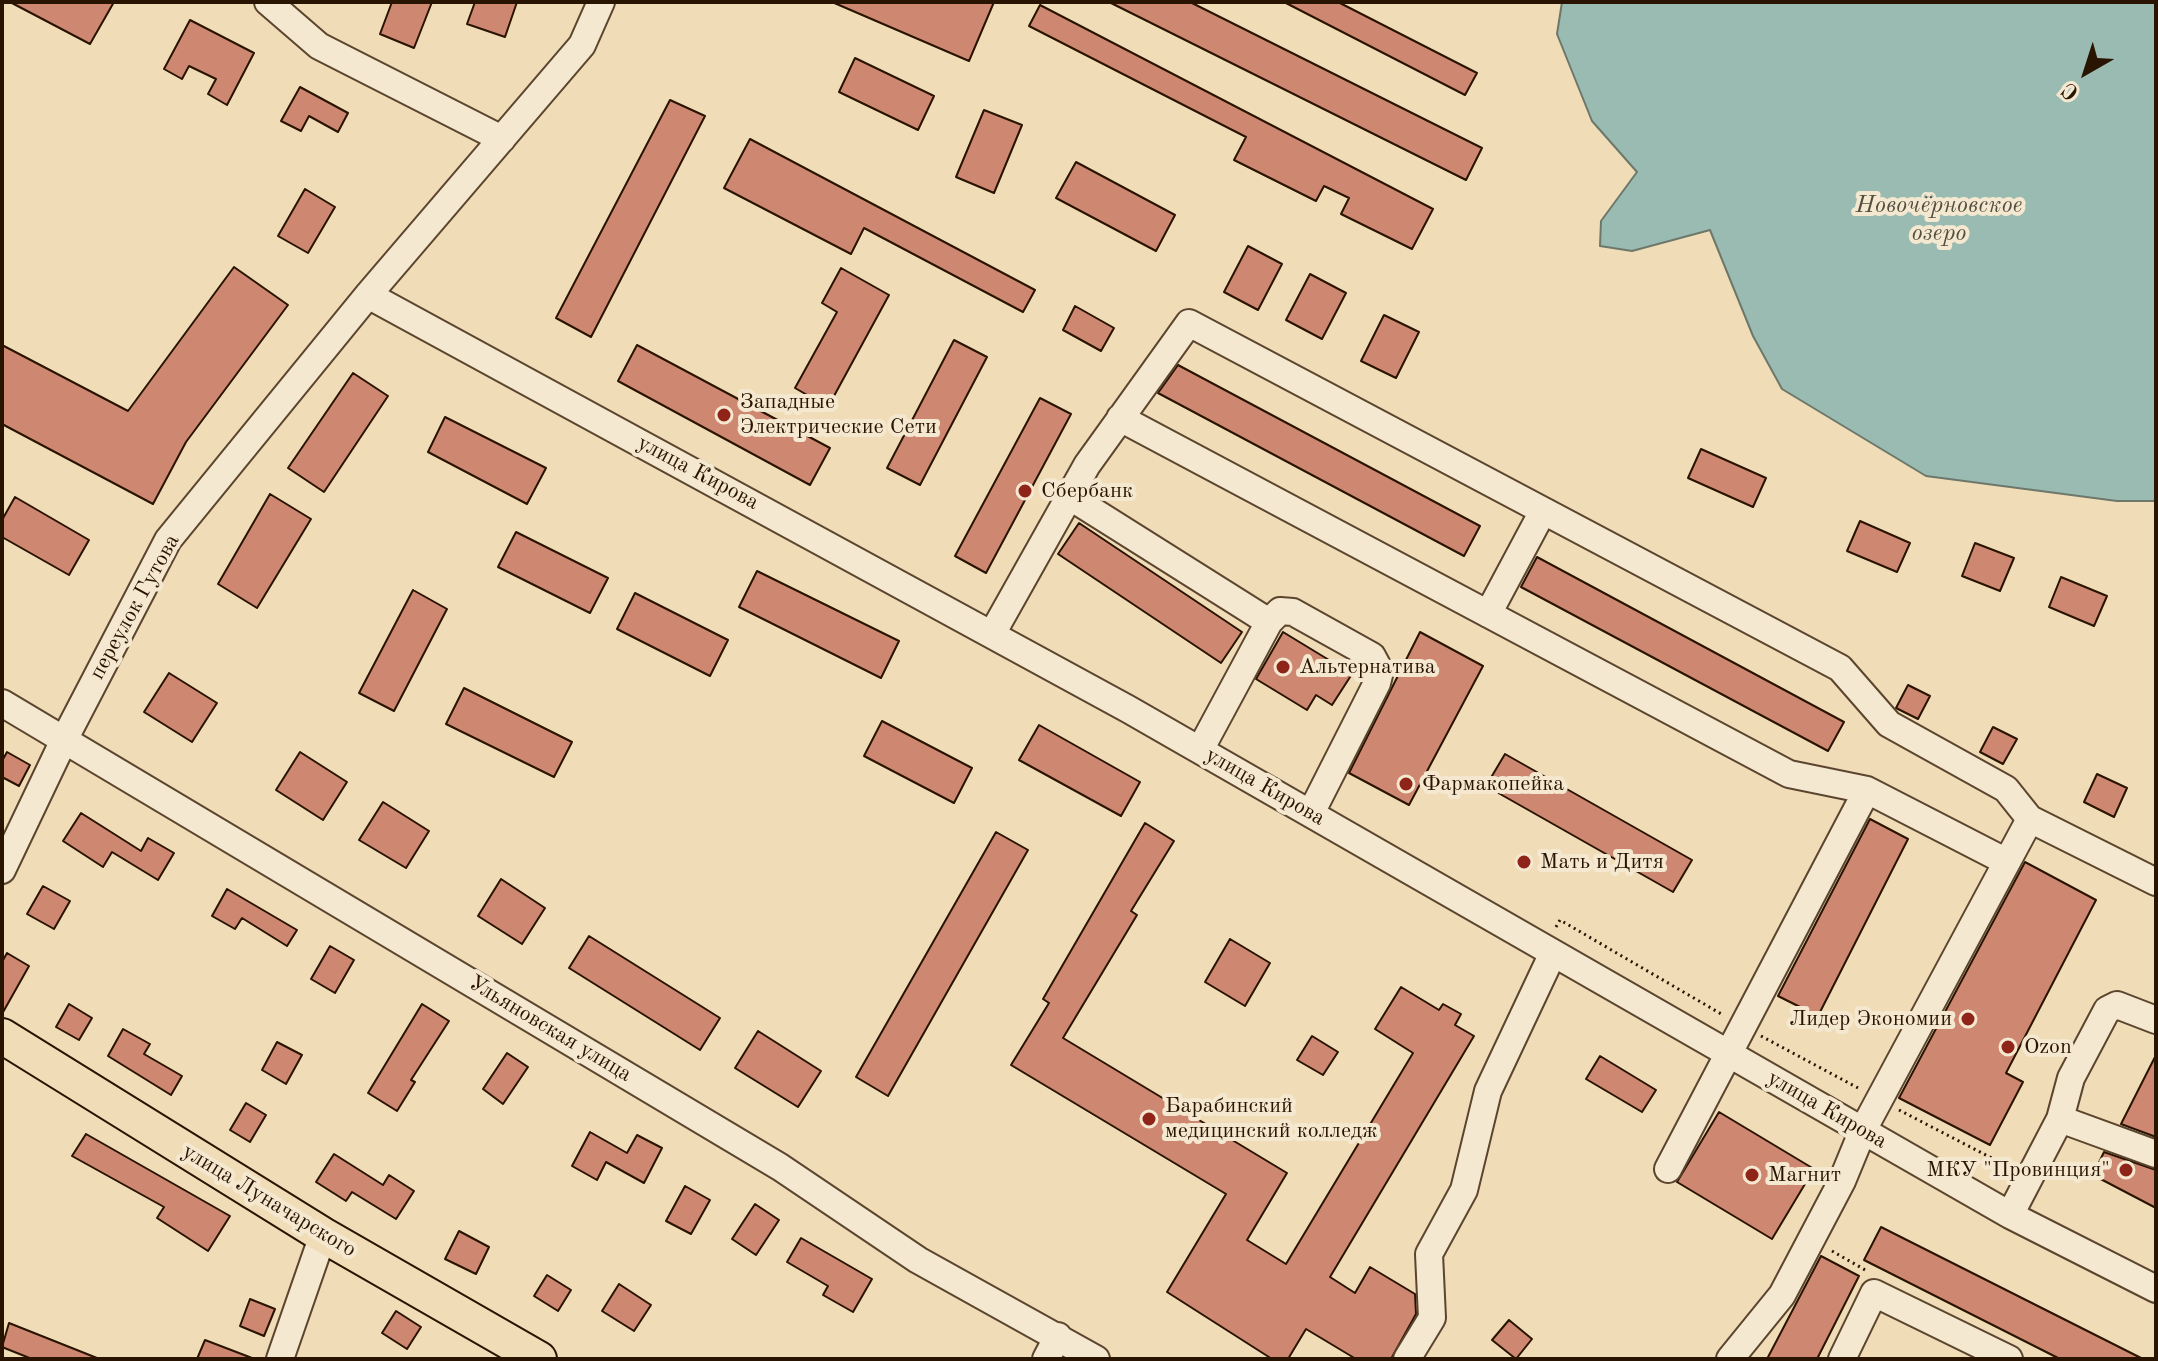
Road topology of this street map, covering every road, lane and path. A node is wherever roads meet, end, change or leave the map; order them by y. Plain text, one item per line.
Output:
1 (268, 2) edge
2 (601, 2) edge
3 (502, 139) junction
4 (368, 295) junction
5 (1120, 418) junction
6 (1069, 496) junction
7 (1543, 511) junction
8 (1488, 614) junction
9 (1269, 622) junction
10 (992, 634) junction
11 (2, 703) edge
12 (64, 740) junction
13 (1200, 750) junction
14 (1867, 790) junction
15 (1311, 813) junction
16 (2030, 819) junction
17 (2007, 862) junction
18 (2, 870) edge
19 (2156, 882) edge
20 (1548, 950) junction
21 (2156, 1020) edge
22 (1742, 1026) junction
23 (2, 1036) edge
24 (1728, 1053) junction
25 (1880, 1100) junction
26 (2060, 1119) junction
27 (1863, 1130) junction
28 (2156, 1154) edge
29 (1668, 1169) dead end
30 (2030, 1178) junction
31 (2010, 1215) junction
32 (323, 1235) junction
33 (1810, 1241) junction
34 (2156, 1289) edge
35 (1874, 1293) junction
36 (1052, 1347) edge
37 (280, 1359) edge
38 (539, 1359) edge
39 (1096, 1359) edge
40 (1407, 1359) edge
41 (1730, 1359) edge
42 (1842, 1359) edge
43 (2009, 1359) edge

1 - 3 street
2 - 3 street, переулок Гутова
3 - 4 street, переулок Гутова
4 - 10 street, улица Кирова
4 - 12 street, переулок Гутова
5 - 6 street
5 - 7 street
5 - 8 street
6 - 9 street
6 - 10 street
7 - 8 street
7 - 16 street
8 - 14 street
9 - 13 street
9 - 15 street
10 - 13 street, улица Кирова
11 - 12 street, Ульяновская улица
12 - 18 street, переулок Гутова
12 - 36 street, Ульяновская улица
13 - 15 street, улица Кирова
14 - 17 street
14 - 22 street
15 - 20 street, улица Кирова
16 - 17 street
16 - 19 street
17 - 25 street
20 - 22 path
20 - 24 street, улица Кирова
20 - 40 street
21 - 26 street
22 - 24 street
22 - 25 path
23 - 32 main road, улица Луначарского
24 - 27 street, улица Кирова
24 - 29 street
25 - 27 street
25 - 30 path
26 - 28 street
26 - 30 street
27 - 31 street, улица Кирова
27 - 33 street
30 - 31 street
31 - 34 street, улица Кирова
32 - 37 street
32 - 38 main road, улица Луначарского
33 - 35 path
33 - 41 street
35 - 42 street
35 - 43 street
36 - 39 street, Ульяновская улица

